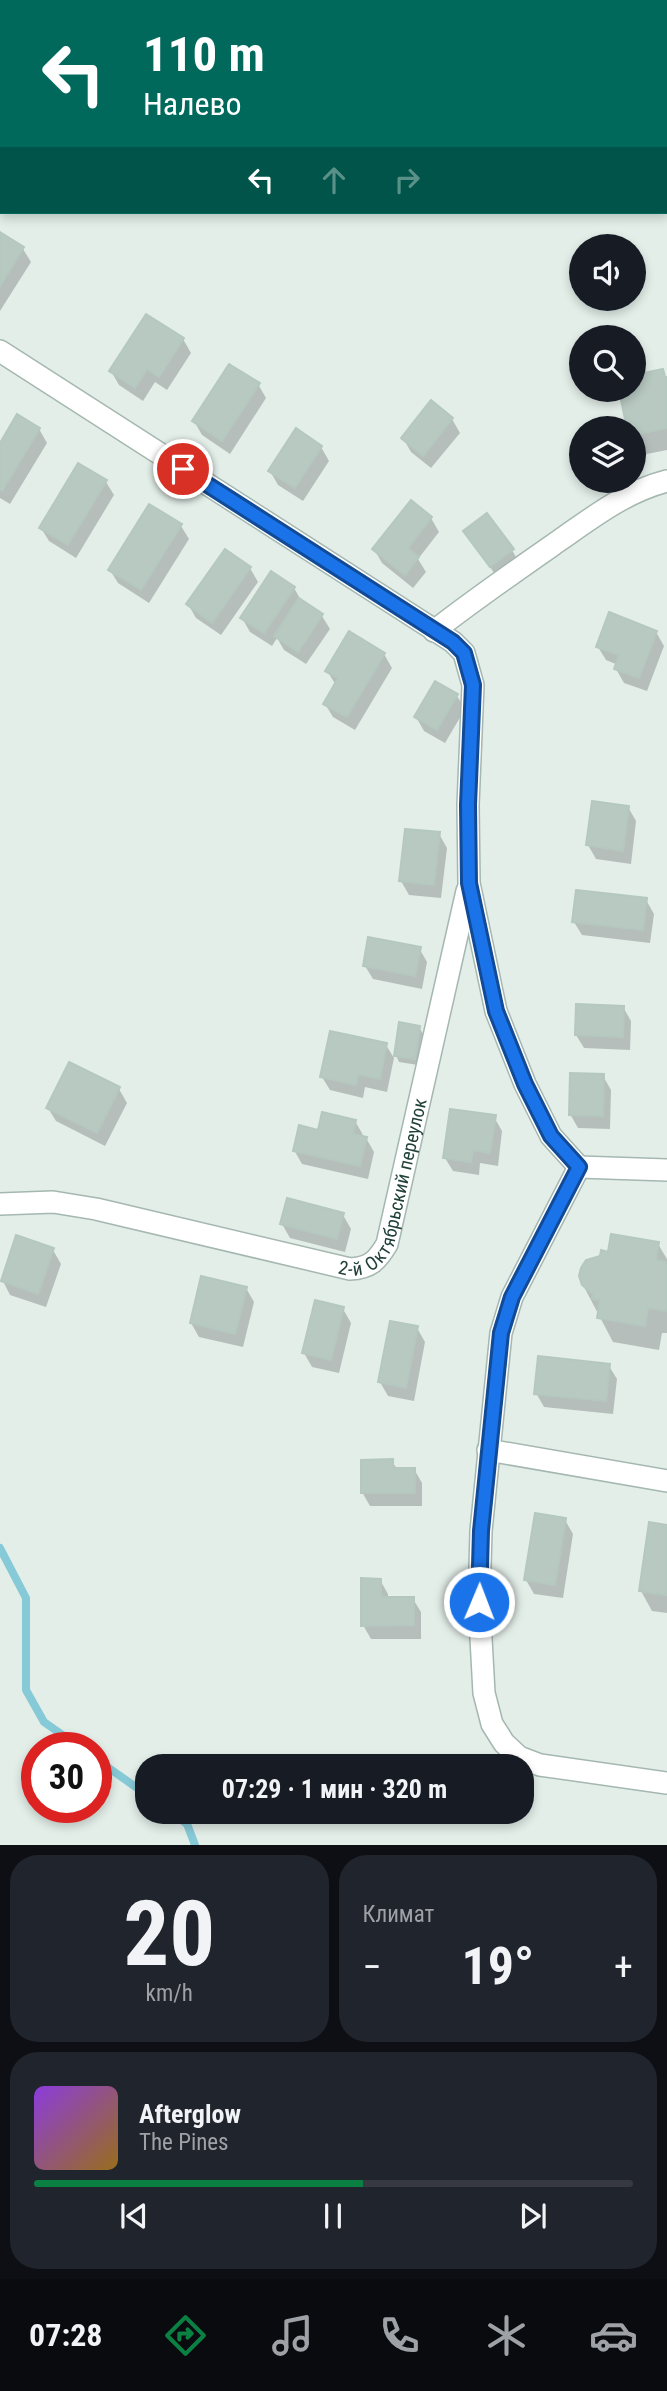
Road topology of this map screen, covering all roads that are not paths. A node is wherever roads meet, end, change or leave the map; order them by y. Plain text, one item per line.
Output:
1 (0, 351) edge
2 (667, 481) edge
3 (434, 631) junction
4 (469, 883) junction
5 (579, 1167) junction
6 (667, 1170) edge
7 (0, 1204) edge
8 (488, 1450) junction
9 (667, 1480) edge
10 (667, 1783) edge

1 - 3 street
2 - 3 street
3 - 4 street
4 - 5 street
4 - 7 street, 2-й Октябрьский переулок
5 - 6 street
5 - 8 street
8 - 9 street
8 - 10 street

